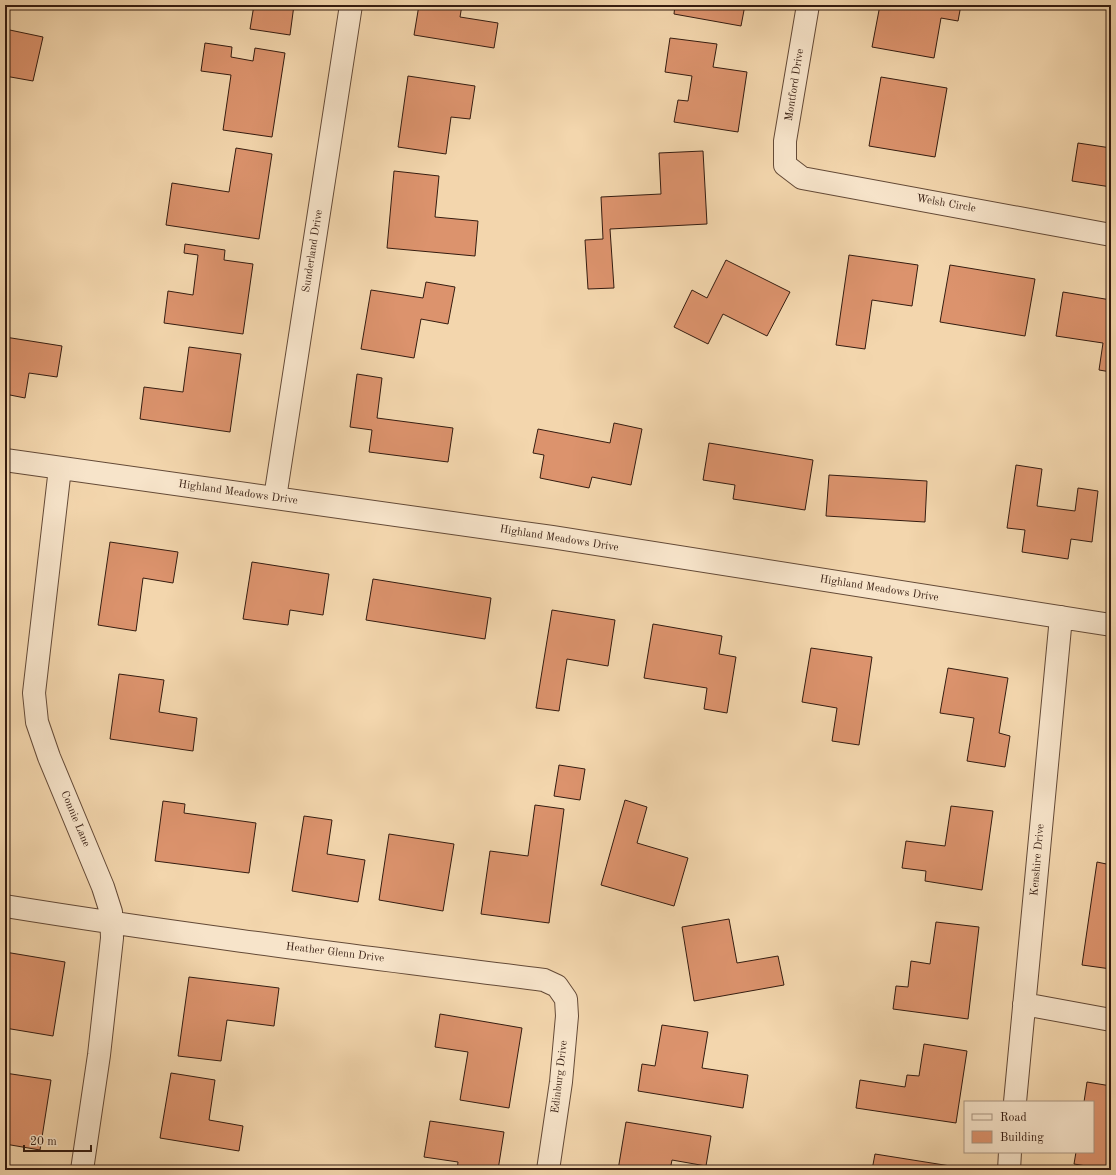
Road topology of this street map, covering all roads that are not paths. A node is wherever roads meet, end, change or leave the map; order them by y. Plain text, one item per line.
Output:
1 (350, 5) edge
2 (808, 5) edge
3 (785, 165) joint
4 (1111, 235) edge
5 (5, 460) edge
6 (60, 468) junction
7 (274, 498) junction
8 (1061, 617) junction
9 (1111, 625) edge
10 (5, 906) edge
11 (112, 923) junction
12 (557, 986) joint
13 (1024, 1004) junction
14 (1111, 1020) edge
15 (1015, 1101) edge
16 (1010, 1153) edge
17 (82, 1170) edge
18 (548, 1170) edge
19 (1008, 1170) edge

1 - 7 street, Sunderland Drive
2 - 3 street, Montford Drive
3 - 4 street, Welsh Circle
5 - 6 street, Highland Meadows Drive
6 - 7 street, Highland Meadows Drive
6 - 11 street, Connie Lane
7 - 8 street, Highland Meadows Drive
8 - 9 street, Highland Meadows Drive
8 - 13 street, Kenshire Drive
10 - 11 street, Heather Glenn Drive
11 - 12 street, Heather Glenn Drive
11 - 17 street, Connie Lane
12 - 18 street, Edinburg Drive
13 - 14 street
13 - 15 street, Kenshire Drive
16 - 19 street

